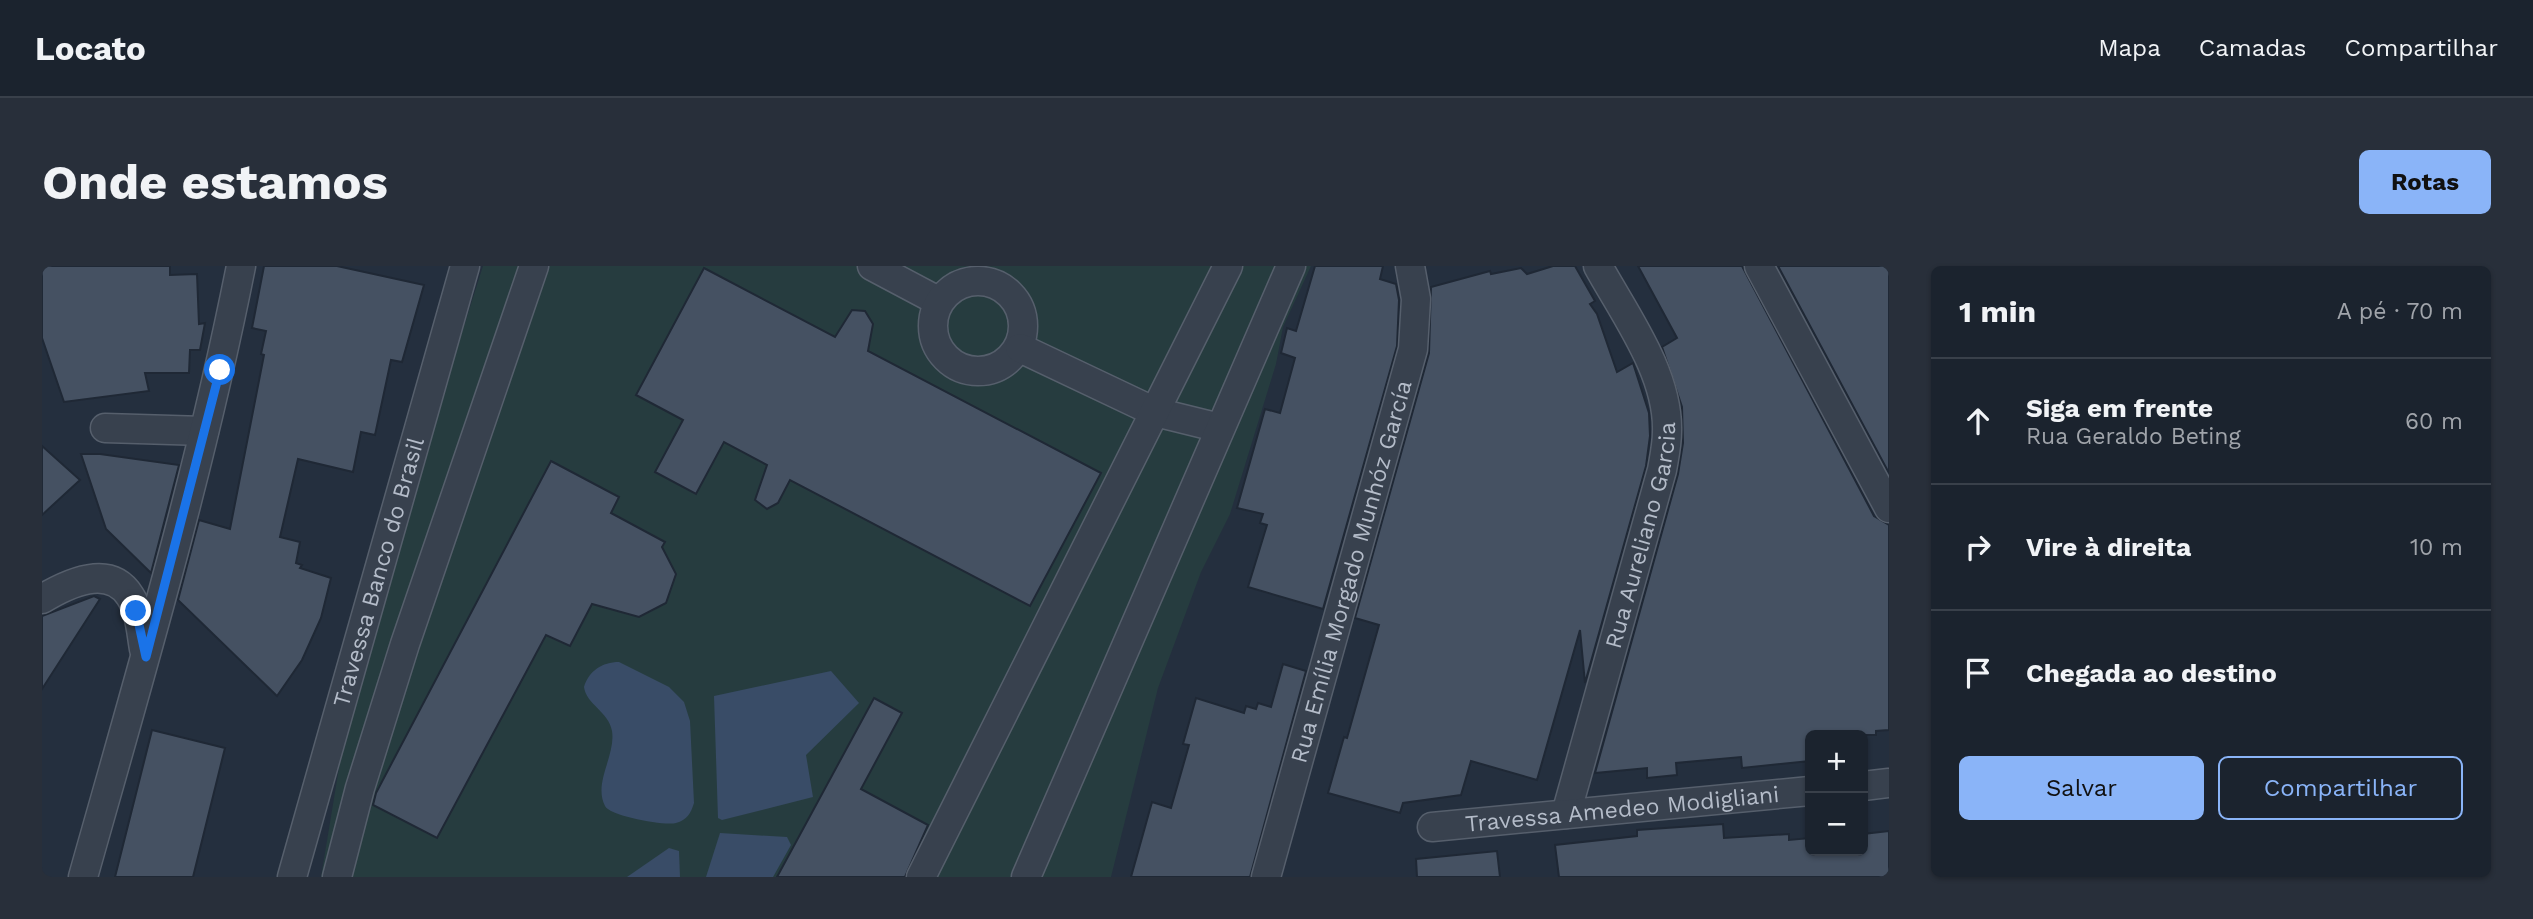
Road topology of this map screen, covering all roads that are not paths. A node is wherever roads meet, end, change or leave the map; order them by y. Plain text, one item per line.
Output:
1 (241, 266) edge
2 (465, 266) edge
3 (534, 266) edge
4 (872, 266) edge
5 (1228, 266) edge
6 (1292, 266) edge
7 (1410, 266) edge
8 (1598, 266) edge
9 (1759, 266) edge
10 (938, 301) junction
11 (1020, 348) junction
12 (1155, 412) junction
13 (105, 428) dead end
14 (1220, 428) junction
15 (204, 431) junction
16 (1889, 508) edge
17 (42, 599) edge
18 (146, 657) junction
19 (1889, 783) edge
20 (1868, 785) edge
21 (1805, 791) edge
22 (1566, 814) junction
23 (1432, 827) dead end
24 (83, 877) edge
25 (292, 877) edge
26 (337, 877) edge
27 (921, 877) edge
28 (1026, 877) edge
29 (1266, 877) edge

1 - 15 street
2 - 25 street, Travessa Banco do Brasil
3 - 26 street
4 - 10 street
5 - 12 street
6 - 14 street
7 - 29 street, Rua Emília Morgado Munhóz García
8 - 22 street, Rua Aureliano Garcia
9 - 16 street
10 - 11 street
10 - 11 street
11 - 12 street
12 - 14 street
12 - 27 street
13 - 15 street
14 - 28 street
15 - 18 street
17 - 18 street
18 - 24 street
19 - 20 street
21 - 22 street, Travessa Amedeo Modigliani
22 - 23 street, Travessa Amedeo Modigliani

